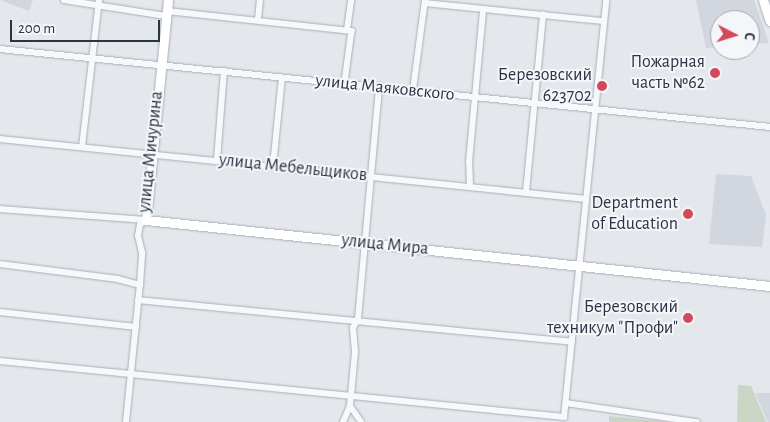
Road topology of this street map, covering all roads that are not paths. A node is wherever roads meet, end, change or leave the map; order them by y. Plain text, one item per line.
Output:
1 (64, 0) edge
2 (168, 0) edge
3 (260, 0) edge
4 (350, 0) edge
5 (606, 0) edge
6 (763, 0) edge
7 (425, 2) edge
8 (99, 3) edge
9 (483, 10) junction
10 (166, 13) junction
11 (543, 15) junction
12 (258, 19) junction
13 (604, 21) junction
14 (770, 21) edge
15 (350, 30) junction
16 (0, 50) edge
17 (92, 57) junction
18 (161, 64) junction
19 (224, 71) junction
20 (282, 78) junction
21 (345, 82) junction
22 (379, 86) junction
23 (414, 90) junction
24 (475, 98) junction
25 (534, 103) junction
26 (595, 108) junction
27 (770, 126) edge
28 (0, 139) edge
29 (82, 147) junction
30 (151, 154) junction
31 (217, 160) junction
32 (273, 166) junction
33 (371, 176) junction
34 (470, 186) junction
35 (526, 192) junction
36 (586, 199) junction
37 (0, 209) edge
38 (146, 220) junction
39 (364, 243) junction
40 (0, 264) edge
41 (580, 265) junction
42 (140, 285) junction
43 (770, 286) edge
44 (138, 300) junction
45 (0, 312) edge
46 (358, 319) junction
47 (136, 328) junction
48 (572, 342) junction
49 (0, 361) edge
50 (131, 374) junction
51 (351, 395) junction
52 (566, 403) junction
53 (350, 406) junction
54 (126, 422) edge
55 (343, 422) edge
56 (361, 422) edge
57 (697, 422) edge

1 - 8 street
2 - 10 street, улица Мичурина
3 - 12 street
4 - 15 street
5 - 13 street
6 - 14 street
7 - 9 street
7 - 23 street
8 - 10 street
8 - 17 street
9 - 11 street
9 - 24 street
10 - 12 street
10 - 18 street, улица Мичурина
11 - 13 street
11 - 25 street
12 - 15 street
13 - 26 street
15 - 21 street
16 - 17 street, улица Маяковского
17 - 18 street, улица Маяковского
17 - 29 street
18 - 19 street, улица Маяковского
18 - 30 street, улица Мичурина
19 - 20 street, улица Маяковского
19 - 31 street
20 - 21 street, улица Маяковского
20 - 32 street
21 - 22 street, улица Маяковского
22 - 23 street, улица Маяковского
22 - 33 street
23 - 24 street, улица Маяковского
24 - 25 street, улица Маяковского
24 - 34 street
25 - 26 street, улица Маяковского
25 - 35 street
26 - 27 street, улица Маяковского
26 - 36 street
28 - 29 street, улица Мебельщиков
29 - 30 street, улица Мебельщиков
30 - 31 street, улица Мебельщиков
30 - 38 street, улица Мичурина
31 - 32 street, улица Мебельщиков
32 - 33 street, улица Мебельщиков
33 - 34 street, улица Мебельщиков
33 - 39 street
34 - 35 street, улица Мебельщиков
35 - 36 street, улица Мебельщиков
36 - 41 street
37 - 38 street, улица Мира
38 - 39 street, улица Мира
38 - 42 street, улица Мичурина
39 - 41 street, улица Мира
39 - 46 street
40 - 42 street
41 - 43 street, улица Мира
41 - 48 street
42 - 44 street, улица Мичурина
44 - 46 street
44 - 47 street, улица Мичурина
45 - 47 street
46 - 48 street
46 - 51 street
47 - 50 street, улица Мичурина
48 - 52 street
49 - 50 street
50 - 51 street
50 - 54 street, улица Мичурина
51 - 52 street
51 - 53 street
52 - 57 street
53 - 55 street
53 - 56 street

